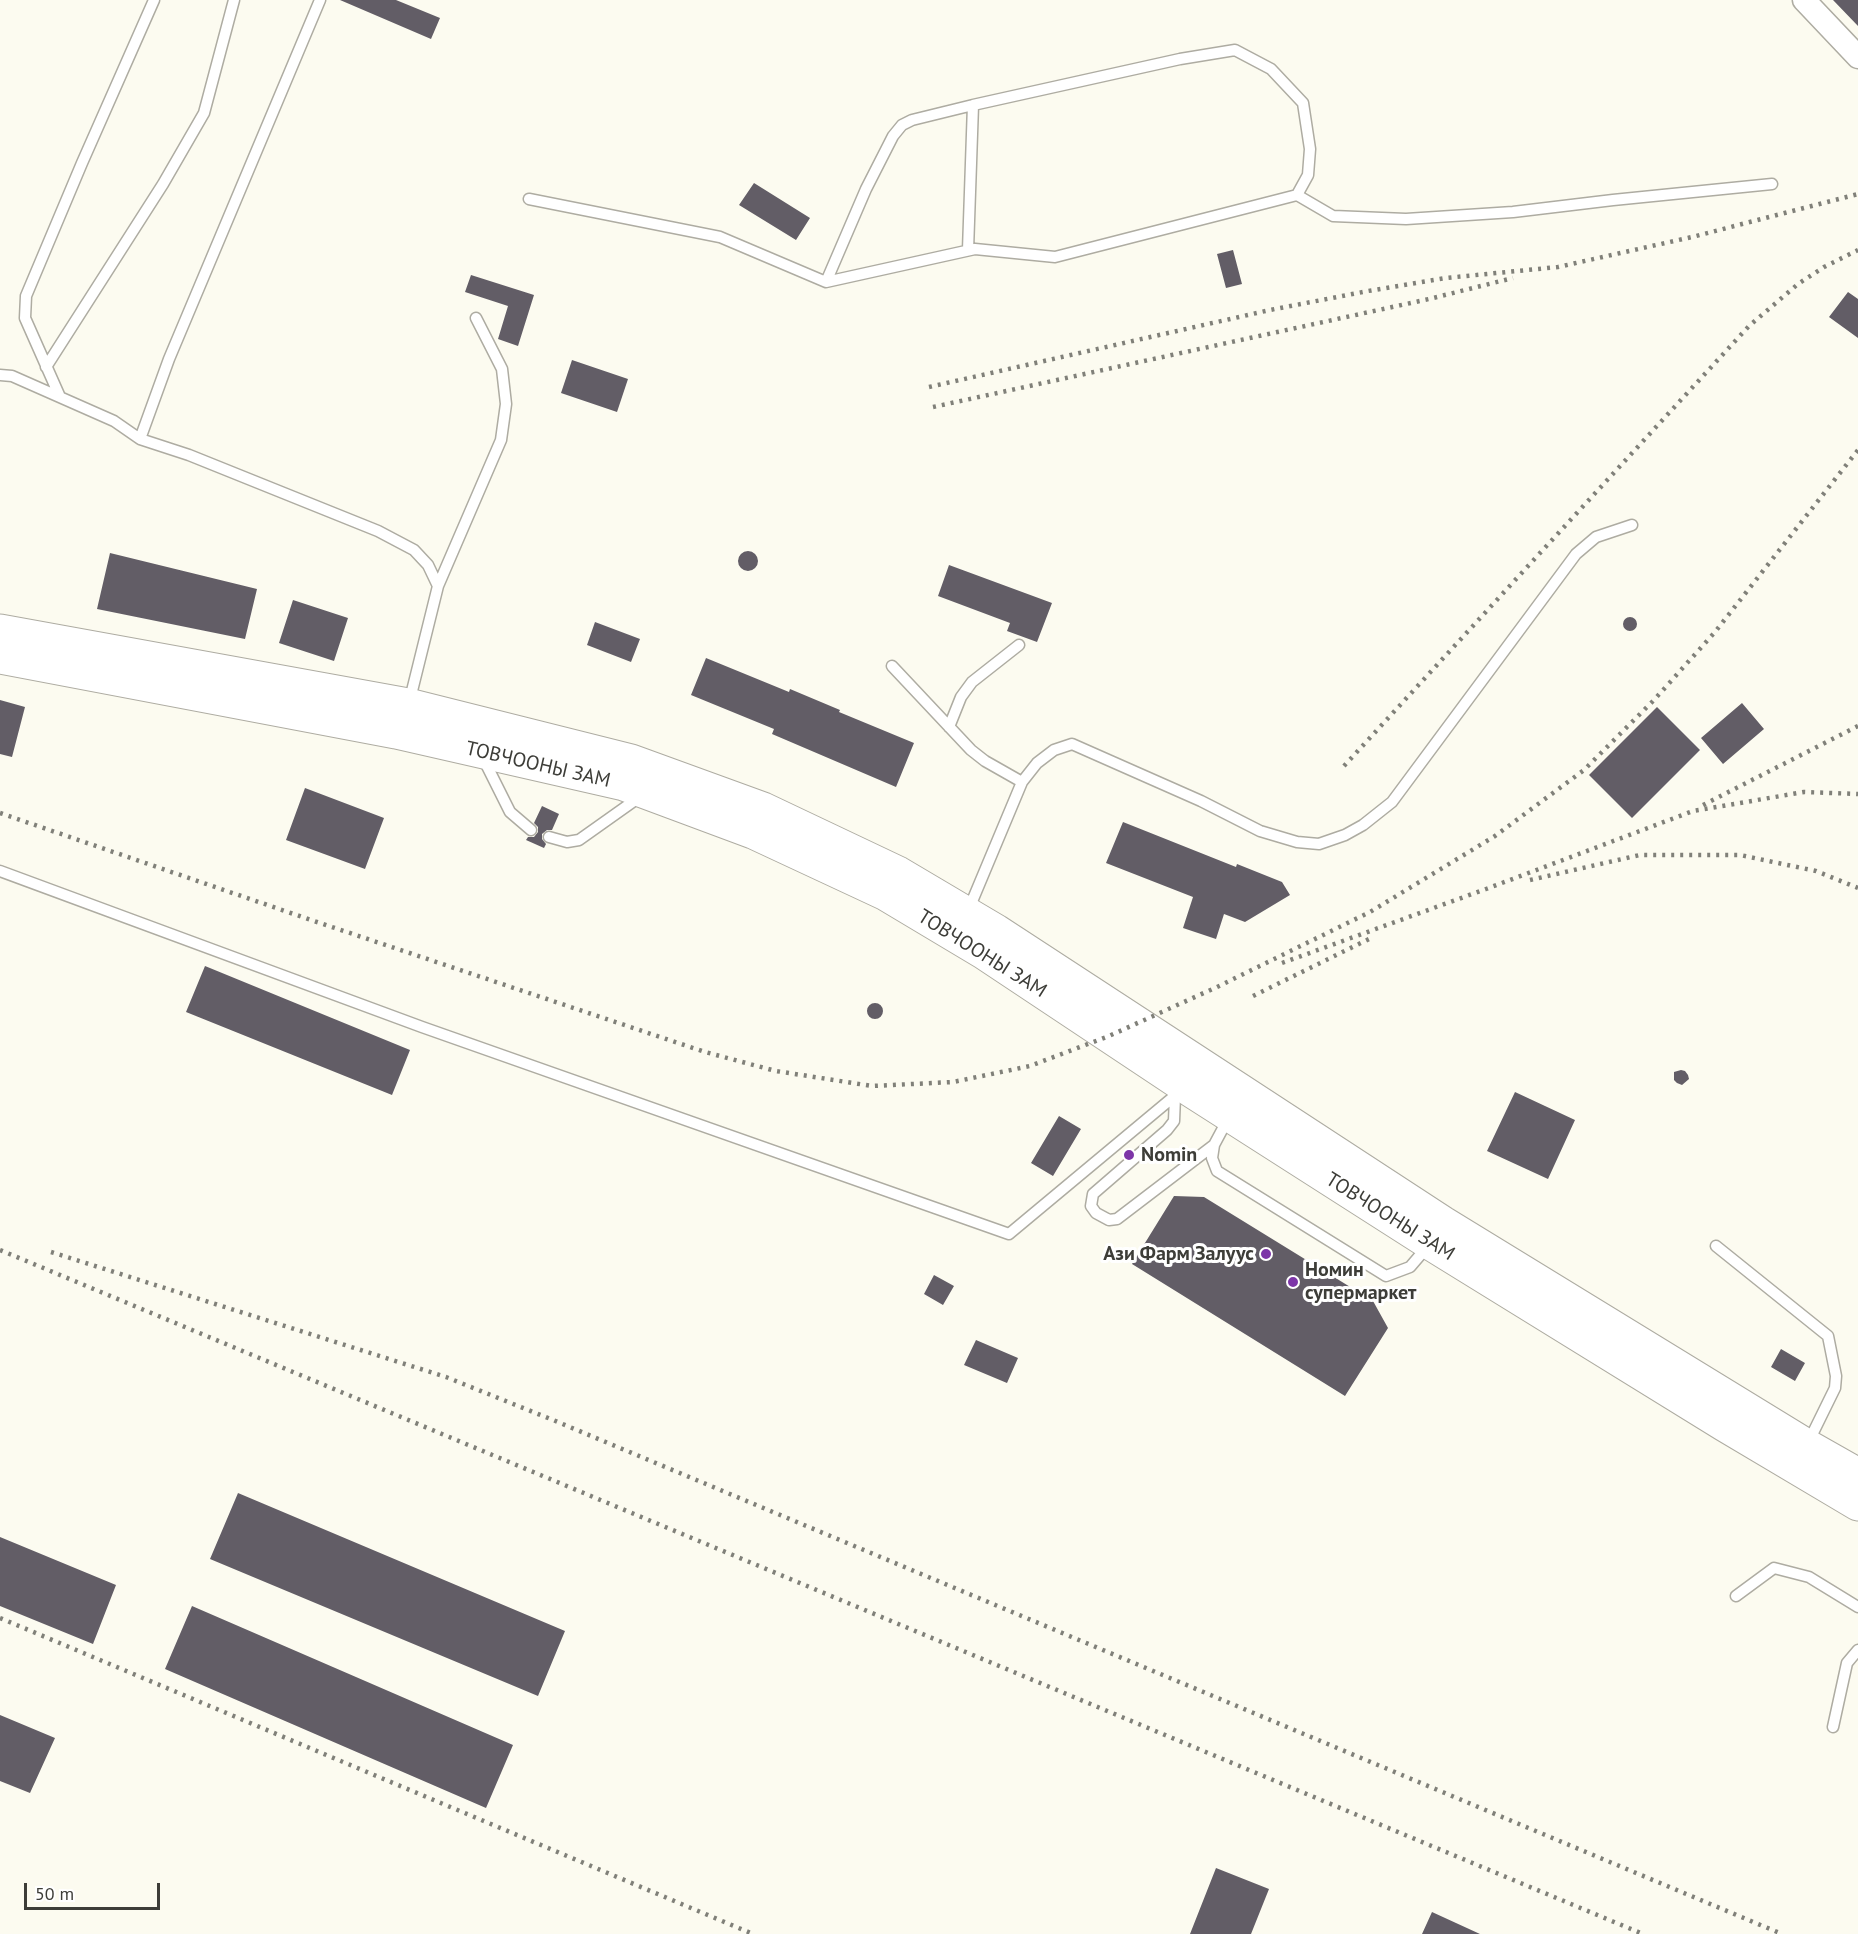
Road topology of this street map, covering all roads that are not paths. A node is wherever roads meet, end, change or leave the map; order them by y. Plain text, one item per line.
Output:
1 (154, 0) edge
2 (234, 0) edge
3 (320, 0) edge
4 (1804, 0) edge
5 (1858, 57) edge
6 (973, 105) junction
7 (1772, 183) dead end
8 (1297, 195) junction
9 (529, 199) dead end
10 (968, 250) junction
11 (826, 282) junction
12 (476, 318) dead end
13 (46, 367) junction
14 (0, 375) edge
15 (60, 397) junction
16 (140, 439) junction
17 (1632, 525) dead end
18 (438, 586) junction
19 (0, 631) edge
20 (1019, 645) dead end
21 (0, 657) edge
22 (892, 666) dead end
23 (408, 705) junction
24 (950, 727) junction
25 (480, 752) junction
26 (1022, 782) junction
27 (646, 792) junction
28 (531, 830) dead end
29 (549, 837) dead end
30 (0, 871) edge
31 (967, 914) junction
32 (1180, 1092) junction
33 (1230, 1116) junction
34 (1214, 1145) junction
35 (1430, 1243) junction
36 (1716, 1246) dead end
37 (1807, 1446) junction
38 (1858, 1475) edge
39 (1858, 1504) edge
40 (1736, 1596) dead end
41 (1858, 1607) edge
42 (1858, 1650) edge
43 (1833, 1727) dead end

1 - 13 lane
2 - 13 lane
3 - 16 lane
4 - 5 street
6 - 8 lane
6 - 10 lane
6 - 11 lane
7 - 8 lane
8 - 10 lane
9 - 11 lane
10 - 11 lane
12 - 18 lane
13 - 15 lane
14 - 15 lane
15 - 16 lane
16 - 18 lane
17 - 26 lane
18 - 23 lane
19 - 23 highway, ТОВЧООНЫ ЗАМ
20 - 24 lane
21 - 25 highway, ТОВЧООНЫ ЗАМ
22 - 24 lane
23 - 31 highway, ТОВЧООНЫ ЗАМ
24 - 26 lane
25 - 27 highway, ТОВЧООНЫ ЗАМ
25 - 28 lane
26 - 31 lane
27 - 29 lane
27 - 32 highway, ТОВЧООНЫ ЗАМ
30 - 32 lane
31 - 37 highway, ТОВЧООНЫ ЗАМ
32 - 33 highway, ТОВЧООНЫ ЗАМ
32 - 34 lane
33 - 34 lane
33 - 35 highway, ТОВЧООНЫ ЗАМ
34 - 35 lane
35 - 39 highway, ТОВЧООНЫ ЗАМ
36 - 37 lane
37 - 38 highway, ТОВЧООНЫ ЗАМ
40 - 41 lane
42 - 43 lane

